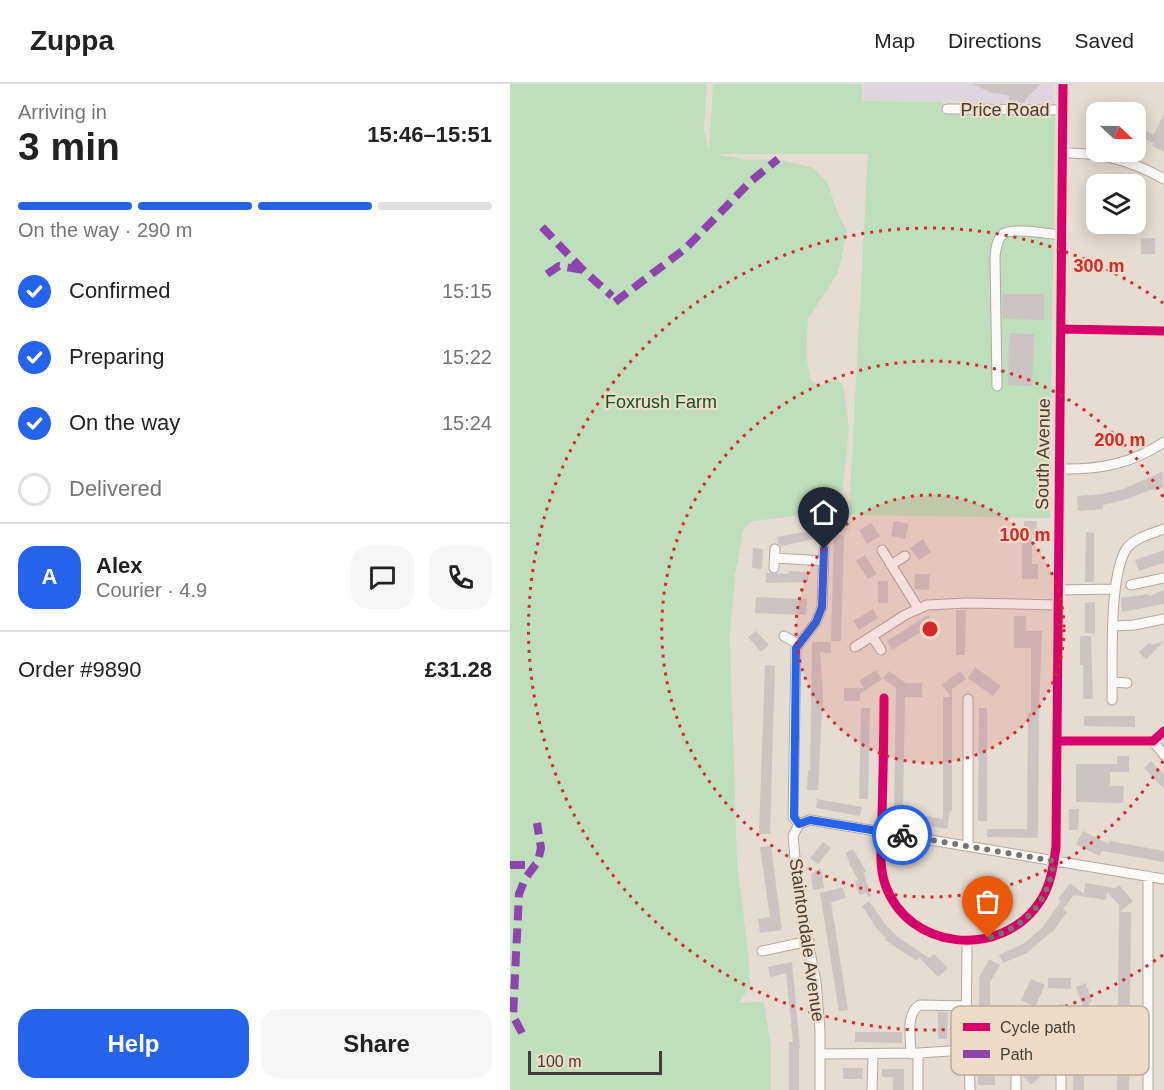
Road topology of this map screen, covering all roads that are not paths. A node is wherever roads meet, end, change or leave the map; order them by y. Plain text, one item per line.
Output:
1 (1063, 84) edge
2 (947, 110) dead end
3 (1062, 110) junction
4 (1062, 153) junction
5 (1164, 179) edge
6 (1062, 235) junction
7 (996, 386) dead end
8 (1164, 442) edge
9 (1060, 469) junction
10 (1164, 529) edge
11 (824, 549) dead end
12 (882, 550) dead end
13 (905, 556) dead end
14 (775, 559) dead end
15 (823, 561) junction
16 (891, 565) junction
17 (1164, 578) edge
18 (1131, 585) dead end
19 (1116, 589) junction
20 (1059, 590) junction
21 (1059, 605) junction
22 (918, 608) junction
23 (1164, 619) edge
24 (1113, 626) junction
25 (784, 636) dead end
26 (872, 636) junction
27 (798, 644) junction
28 (855, 647) dead end
29 (881, 650) dead end
30 (1113, 682) junction
31 (1127, 682) dead end
32 (884, 698) dead end
33 (969, 699) dead end
34 (1112, 700) dead end
35 (1164, 731) edge
36 (1057, 741) junction
37 (1153, 741) junction
38 (1164, 755) edge
39 (799, 824) junction
40 (882, 832) junction
41 (968, 846) junction
42 (1054, 861) junction
43 (1148, 876) junction
44 (1164, 879) edge
45 (809, 941) junction
46 (967, 942) junction
47 (762, 951) dead end
48 (966, 1005) joint
49 (1148, 1006) edge
50 (951, 1048) edge
51 (914, 1053) junction
52 (821, 1054) junction
53 (873, 1054) junction
54 (970, 1075) edge
55 (820, 1090) edge
56 (872, 1090) edge
57 (918, 1090) edge
58 (970, 1090) edge

1 - 3 street, South Avenue
2 - 3 street, Price Road
3 - 4 street, South Avenue
4 - 5 street
4 - 6 street, South Avenue
6 - 7 street
6 - 9 street, South Avenue
8 - 9 street
9 - 20 street, South Avenue
10 - 19 street
11 - 15 street
12 - 16 street
13 - 16 street
14 - 15 street
15 - 27 street
16 - 22 street
17 - 18 street
19 - 20 street
19 - 24 street
20 - 21 street, South Avenue
21 - 22 street
21 - 36 street, South Avenue
22 - 26 street
23 - 24 street
24 - 30 street
25 - 27 street
26 - 28 street
26 - 29 street
27 - 39 street, Staintondale Avenue
30 - 31 street
30 - 34 street
32 - 40 street
33 - 41 street
35 - 37 street
36 - 37 street
36 - 42 street, South Avenue
37 - 38 street
39 - 40 street
39 - 45 street, Staintondale Avenue
40 - 41 street
40 - 46 street
41 - 42 street
42 - 43 street
42 - 46 street, South Avenue
43 - 44 street
43 - 49 street
45 - 47 street
45 - 52 street, Staintondale Avenue
46 - 48 street
48 - 51 street
50 - 51 street
51 - 53 street
51 - 57 street
52 - 53 street
52 - 55 street, Staintondale Avenue
53 - 56 street
54 - 58 street

